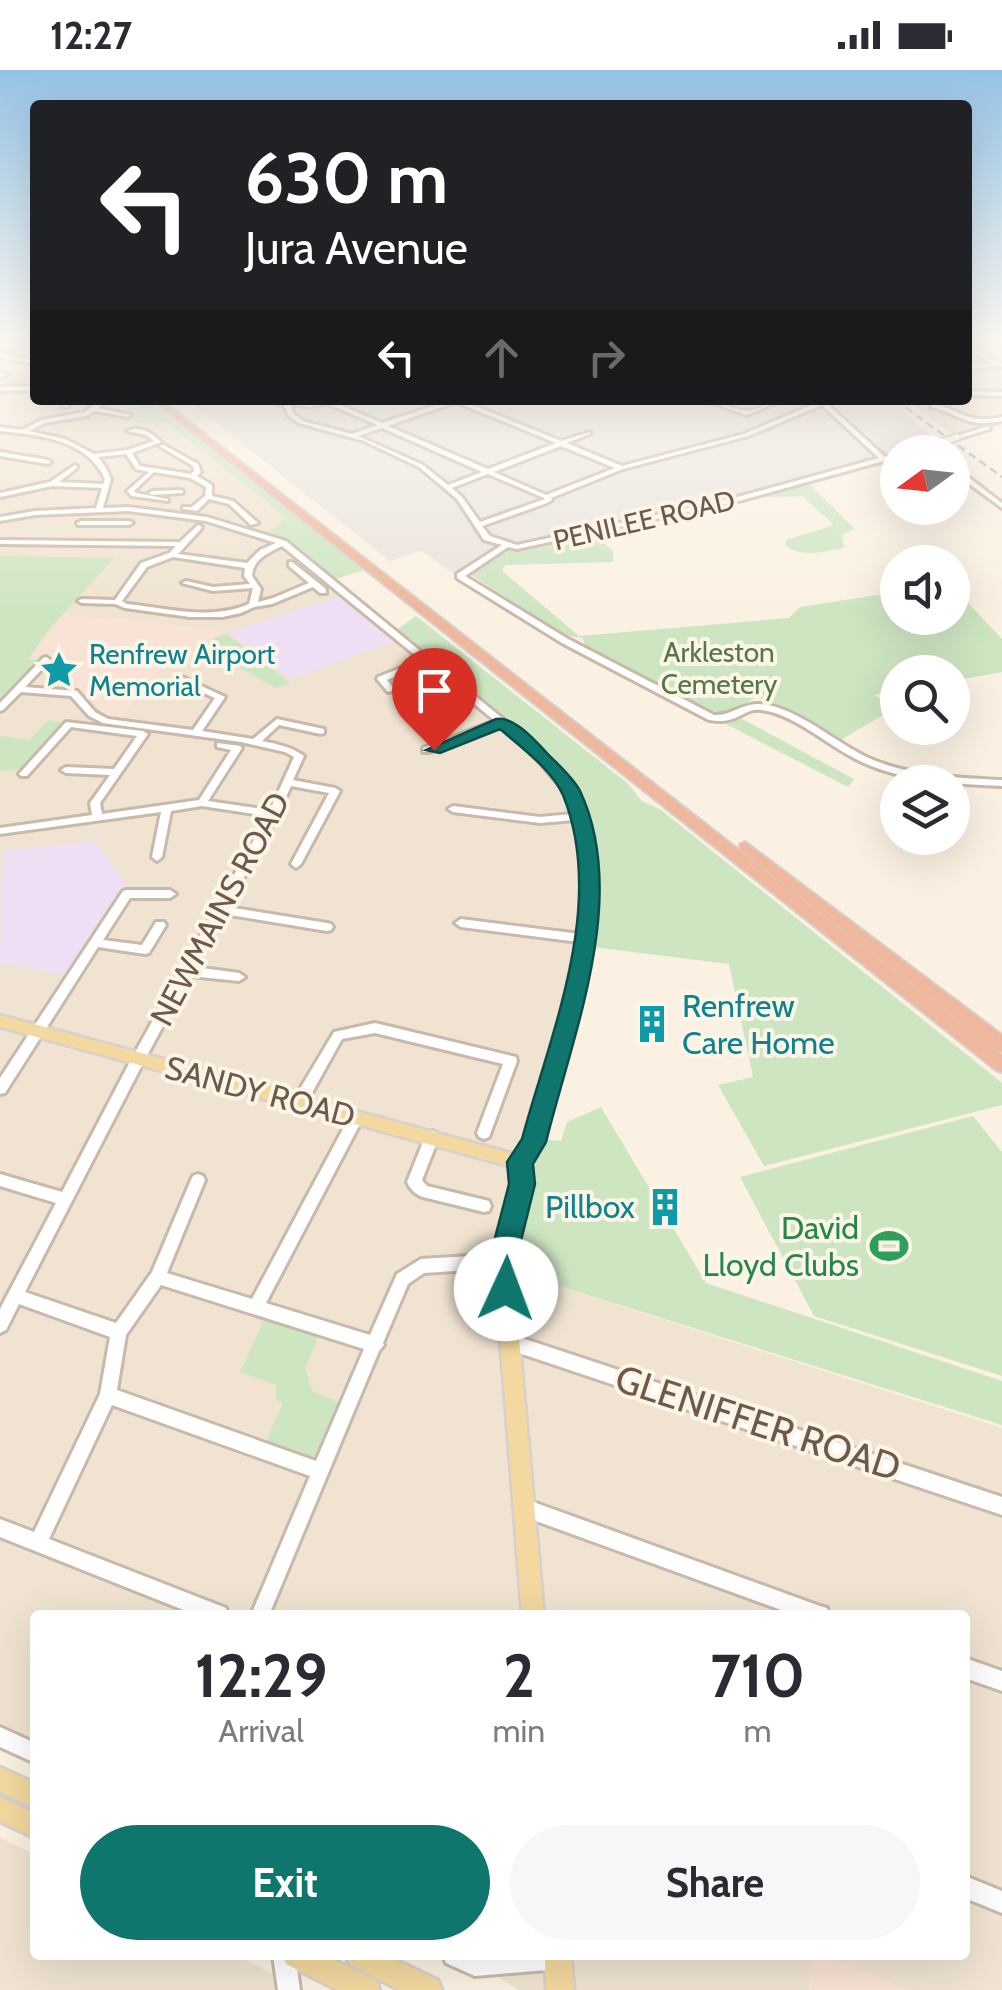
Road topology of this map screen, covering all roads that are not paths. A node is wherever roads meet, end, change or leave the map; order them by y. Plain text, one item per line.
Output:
1 (19, 431) edge
2 (24, 431) joint
3 (130, 431) dead end
4 (203, 431) edge
5 (206, 431) edge
6 (332, 431) edge
7 (367, 431) edge
8 (396, 431) edge
9 (531, 431) edge
10 (756, 431) edge
11 (853, 431) edge
12 (588, 433) dead end
13 (352, 436) junction
14 (562, 443) junction
15 (162, 446) dead end
16 (128, 452) junction
17 (0, 454) edge
18 (880, 455) edge
19 (93, 456) junction
20 (880, 460) edge
21 (48, 462) dead end
22 (76, 466) dead end
23 (621, 468) junction
24 (488, 471) junction
25 (151, 472) junction
26 (192, 476) junction
27 (970, 482) edge
28 (52, 484) junction
29 (72, 486) junction
30 (107, 486) junction
31 (449, 487) junction
32 (181, 492) dead end
33 (0, 494) edge
34 (208, 497) junction
35 (546, 497) junction
36 (146, 498) junction
37 (166, 500) dead end
38 (1002, 506) edge
39 (99, 508) junction
40 (186, 508) dead end
41 (17, 510) dead end
42 (0, 519) edge
43 (182, 522) dead end
44 (254, 522) dead end
45 (22, 524) dead end
46 (478, 525) junction
47 (198, 527) junction
48 (218, 530) dead end
49 (12, 540) junction
50 (0, 542) edge
51 (75, 542) junction
52 (114, 543) junction
53 (178, 544) junction
54 (282, 544) junction
55 (505, 546) junction
56 (172, 556) junction
57 (292, 564) dead end
58 (249, 566) junction
59 (184, 582) dead end
60 (313, 584) junction
61 (252, 586) junction
62 (322, 592) dead end
63 (82, 602) dead end
64 (117, 602) junction
65 (252, 605) junction
66 (46, 660) dead end
67 (427, 661) junction
68 (182, 680) dead end
69 (19, 689) junction
70 (391, 690) dead end
71 (0, 708) edge
72 (502, 722) junction
73 (321, 731) dead end
74 (200, 739) junction
75 (255, 742) junction
76 (426, 750) dead end
77 (66, 770) dead end
78 (116, 772) junction
79 (24, 774) dead end
80 (288, 782) junction
81 (1002, 783) edge
82 (202, 803) junction
83 (453, 809) dead end
84 (166, 810) junction
85 (273, 814) junction
86 (580, 816) junction
87 (98, 817) junction
88 (0, 831) edge
89 (156, 857) dead end
90 (296, 864) dead end
91 (170, 894) dead end
92 (222, 910) junction
93 (461, 923) dead end
94 (160, 925) dead end
95 (326, 927) dead end
96 (586, 939) junction
97 (97, 943) junction
98 (189, 971) junction
99 (239, 978) dead end
100 (0, 1021) edge
101 (37, 1031) junction
102 (1002, 1045) edge
103 (138, 1060) junction
104 (1002, 1065) edge
105 (0, 1088) edge
106 (299, 1103) junction
107 (356, 1118) junction
108 (484, 1133) dead end
109 (432, 1137) junction
110 (520, 1162) junction
111 (0, 1180) edge
112 (198, 1180) dead end
113 (66, 1199) junction
114 (484, 1206) dead end
115 (503, 1261) junction
116 (158, 1277) junction
117 (16, 1296) junction
118 (257, 1305) junction
119 (0, 1325) edge
120 (119, 1332) junction
121 (512, 1344) junction
122 (376, 1345) junction
123 (108, 1395) junction
124 (320, 1471) junction
125 (1002, 1506) edge
126 (524, 1508) junction
127 (0, 1528) edge
128 (38, 1543) junction
129 (206, 1610) edge
130 (262, 1610) edge
131 (533, 1610) edge
132 (806, 1610) edge
133 (970, 1670) edge
134 (1002, 1681) edge
135 (0, 1737) edge
136 (30, 1751) edge
137 (0, 1779) edge
138 (30, 1794) edge
139 (0, 1809) edge
140 (30, 1824) edge
141 (970, 1889) edge
142 (1002, 1902) edge
143 (285, 1960) edge
144 (305, 1960) edge
145 (368, 1960) edge
146 (464, 1960) edge
147 (527, 1960) edge
148 (558, 1960) edge
149 (290, 1990) edge
150 (366, 1990) edge
151 (428, 1990) edge
152 (560, 1990) edge

1 - 2 street
2 - 19 street
3 - 16 street
4 - 104 highway
5 - 102 highway
6 - 13 street
7 - 13 street
8 - 24 street
9 - 14 street
10 - 23 street
11 - 18 street
12 - 14 street
13 - 31 street
14 - 23 street
14 - 24 street
15 - 26 street
16 - 19 street
16 - 25 street
17 - 21 street
19 - 30 street
20 - 55 street, PENILEE ROAD
22 - 28 street
23 - 35 street
24 - 31 street
24 - 35 street
25 - 26 street
25 - 36 street
26 - 34 street
27 - 38 street
28 - 29 street
28 - 33 street
29 - 30 street
29 - 41 street
30 - 39 street
31 - 46 street
32 - 36 street
34 - 40 street
34 - 44 street
35 - 46 street
36 - 37 street
39 - 42 street
39 - 54 street
43 - 47 street
45 - 49 street
46 - 55 street
47 - 48 street
47 - 53 street
49 - 50 street
49 - 51 street
51 - 52 street
51 - 52 street
52 - 53 street
53 - 56 street
54 - 58 street
54 - 67 street
55 - 81 street
56 - 58 street
56 - 64 street
57 - 60 street
58 - 61 street
59 - 61 street
60 - 62 street
60 - 65 street
61 - 65 street
63 - 64 street
64 - 65 street
66 - 69 street
67 - 70 street
67 - 72 street
68 - 74 street
69 - 71 street
69 - 74 street, NEWMAINS ROAD
72 - 76 street
72 - 86 street
73 - 75 street
74 - 75 street, NEWMAINS ROAD
74 - 82 street
75 - 80 street, NEWMAINS ROAD
77 - 78 street
78 - 79 street
78 - 87 street
80 - 85 street, NEWMAINS ROAD
80 - 90 street
82 - 84 street
82 - 85 street
83 - 86 street
84 - 87 street
84 - 89 street
85 - 92 street, NEWMAINS ROAD
86 - 96 street
87 - 88 street
91 - 97 street
92 - 95 street
92 - 98 street, NEWMAINS ROAD
93 - 96 street
94 - 97 street
96 - 110 street
97 - 101 street
98 - 99 street
98 - 103 street, NEWMAINS ROAD
100 - 101 main road, SANDY ROAD
101 - 103 main road, SANDY ROAD
101 - 105 street
103 - 106 main road, SANDY ROAD
103 - 113 street, NEWMAINS ROAD
106 - 107 main road, SANDY ROAD
106 - 108 street
107 - 109 main road, SANDY ROAD
107 - 118 street
109 - 110 main road, SANDY ROAD
109 - 114 street
110 - 115 main road
111 - 113 street
112 - 116 street
113 - 117 street, NEWMAINS ROAD
115 - 121 main road
115 - 122 street
116 - 118 street
116 - 120 street
117 - 119 street, NEWMAINS ROAD
117 - 120 street
118 - 122 street
120 - 123 street
121 - 125 street, GLENIFFER ROAD
121 - 126 main road
122 - 124 street
123 - 124 street
123 - 128 street
124 - 130 street
126 - 131 main road
126 - 132 street
127 - 128 street
128 - 129 street
133 - 134 street
135 - 136 street
137 - 138 main road
139 - 140 main road
141 - 142 street
143 - 149 street
144 - 150 main road
145 - 151 main road
146 - 147 street
148 - 152 main road

